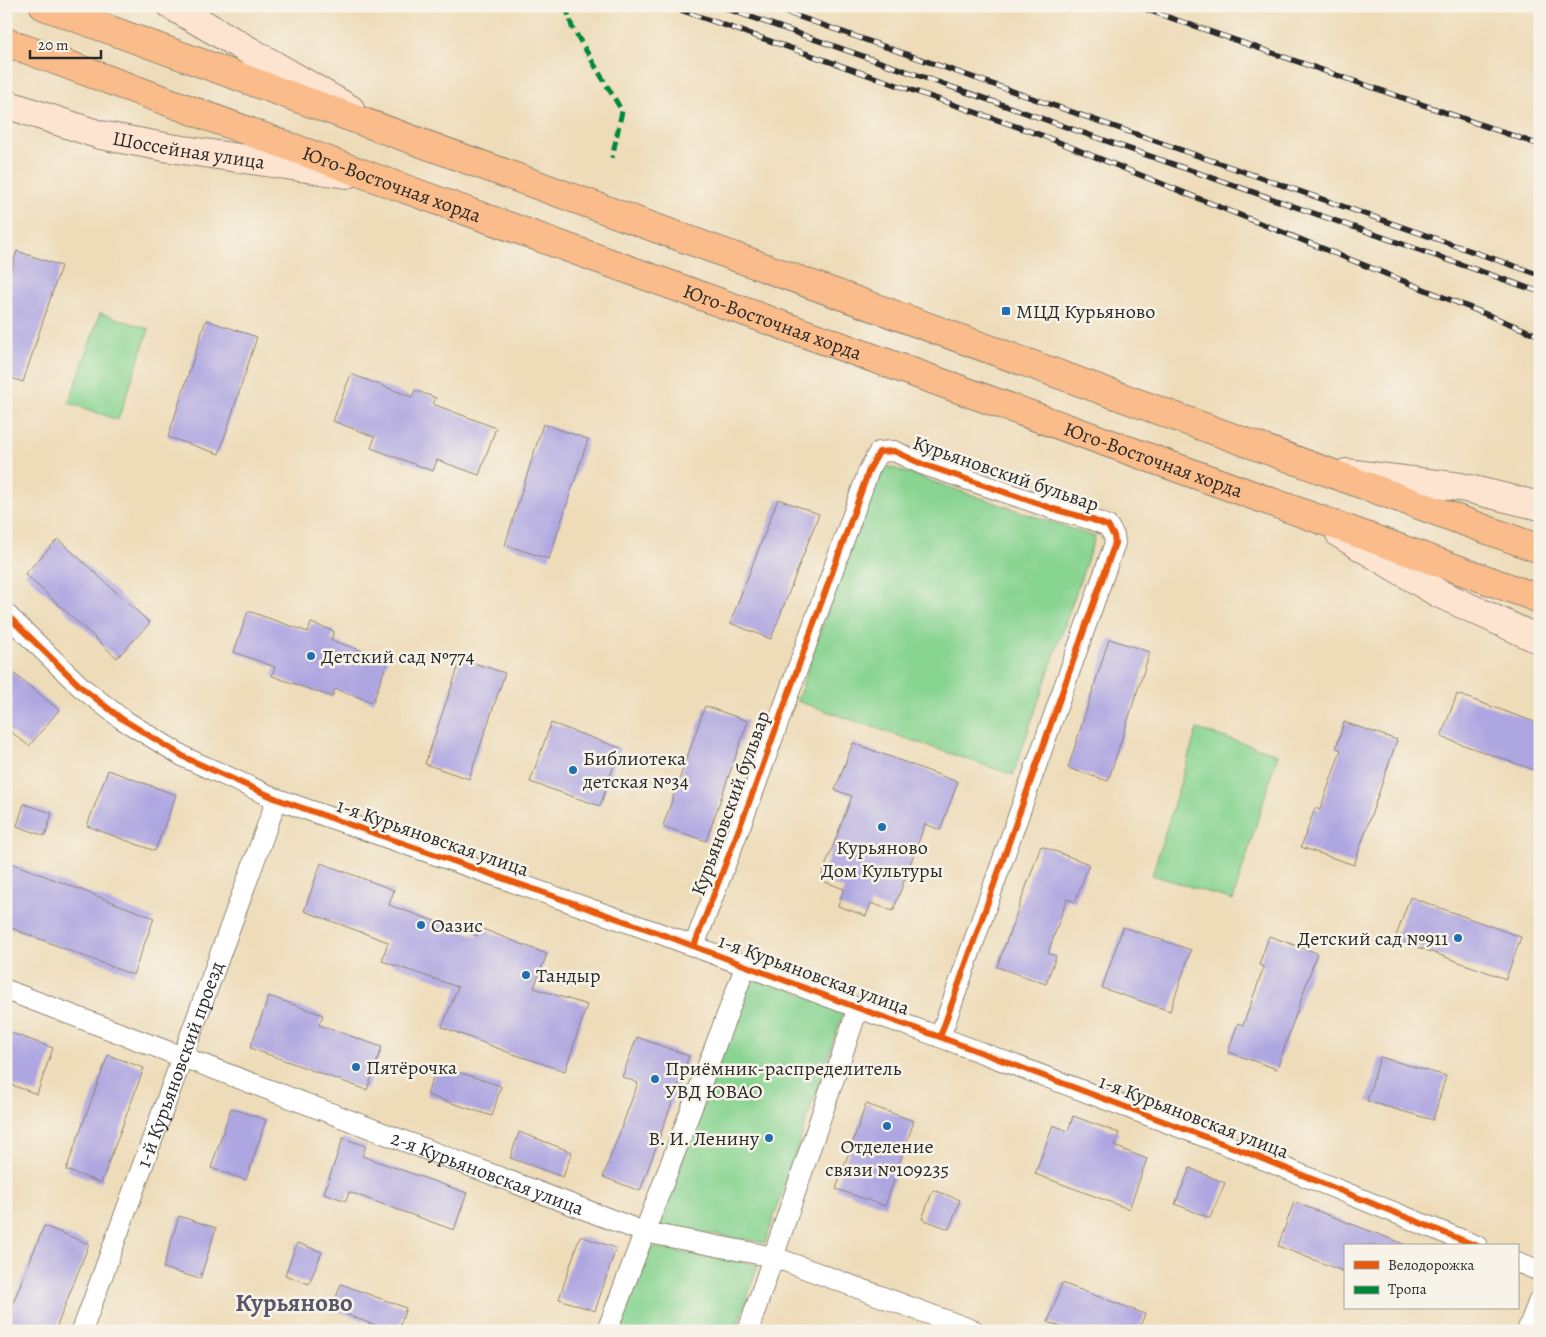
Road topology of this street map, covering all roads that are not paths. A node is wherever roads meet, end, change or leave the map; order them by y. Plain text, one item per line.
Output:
1 (44, 6) edge
2 (172, 6) edge
3 (6, 42) edge
4 (6, 104) edge
5 (389, 132) junction
6 (375, 178) junction
7 (1320, 469) junction
8 (1540, 506) edge
9 (1308, 515) junction
10 (1540, 549) edge
11 (1540, 599) edge
12 (6, 614) edge
13 (1540, 640) edge
14 (277, 799) junction
15 (694, 946) junction
16 (746, 965) junction
17 (6, 990) edge
18 (858, 1008) junction
19 (940, 1037) junction
20 (182, 1056) junction
21 (644, 1232) junction
22 (1472, 1244) edge
23 (774, 1257) junction
24 (1518, 1262) edge
25 (1540, 1271) edge
26 (1540, 1298) edge
27 (82, 1331) edge
28 (606, 1331) edge
29 (748, 1331) edge
30 (975, 1331) edge
31 (1527, 1331) edge

1 - 5 main road
2 - 5 street
3 - 6 main road, Юго-Восточная хорда
4 - 6 street, Шоссейная улица
5 - 7 main road
6 - 9 main road, Юго-Восточная хорда
7 - 8 street
7 - 10 main road
9 - 11 main road, Юго-Восточная хорда
9 - 13 street
12 - 14 street, 1-я Курьяновская улица
14 - 15 street, 1-я Курьяновская улица
14 - 20 street, 1-й Курьяновский проезд
15 - 16 street, 1-я Курьяновская улица
15 - 19 street, Курьяновский бульвар
16 - 18 street, 1-я Курьяновская улица
16 - 21 street
17 - 20 street, 2-я Курьяновская улица
18 - 19 street, 1-я Курьяновская улица
18 - 23 street
19 - 22 street, 1-я Курьяновская улица
20 - 21 street, 2-я Курьяновская улица
20 - 27 street, 1-й Курьяновский проезд
21 - 23 street, 2-я Курьяновская улица
21 - 28 street
23 - 29 street
23 - 30 street, 2-я Курьяновская улица
24 - 25 street
26 - 31 street

